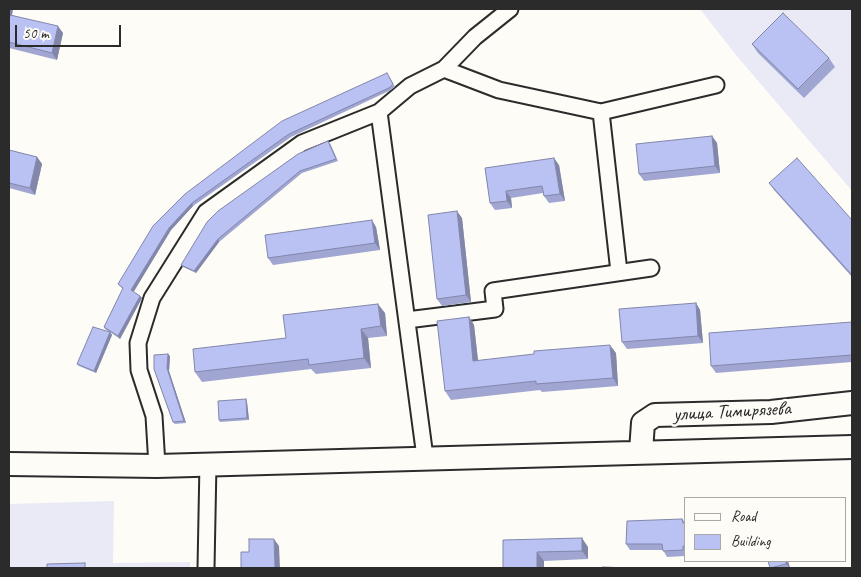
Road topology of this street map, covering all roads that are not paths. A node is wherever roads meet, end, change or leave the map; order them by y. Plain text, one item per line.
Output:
1 (510, 9) edge
2 (444, 69) junction
3 (716, 85) dead end
4 (379, 112) junction
5 (601, 112) junction
6 (651, 268) dead end
7 (618, 272) junction
8 (407, 320) junction
9 (852, 403) edge
10 (852, 447) edge
11 (641, 451) junction
12 (425, 457) junction
13 (208, 463) junction
14 (9, 464) edge
15 (157, 466) junction
16 (206, 568) edge

1 - 2 street
2 - 4 street
2 - 5 street
3 - 5 street
4 - 8 street
4 - 15 street
5 - 7 street
6 - 7 street
7 - 8 street
8 - 12 street
9 - 11 main road, улица Тимирязева
10 - 11 main road
11 - 12 main road
12 - 13 main road
13 - 15 main road
13 - 16 street
14 - 15 main road

